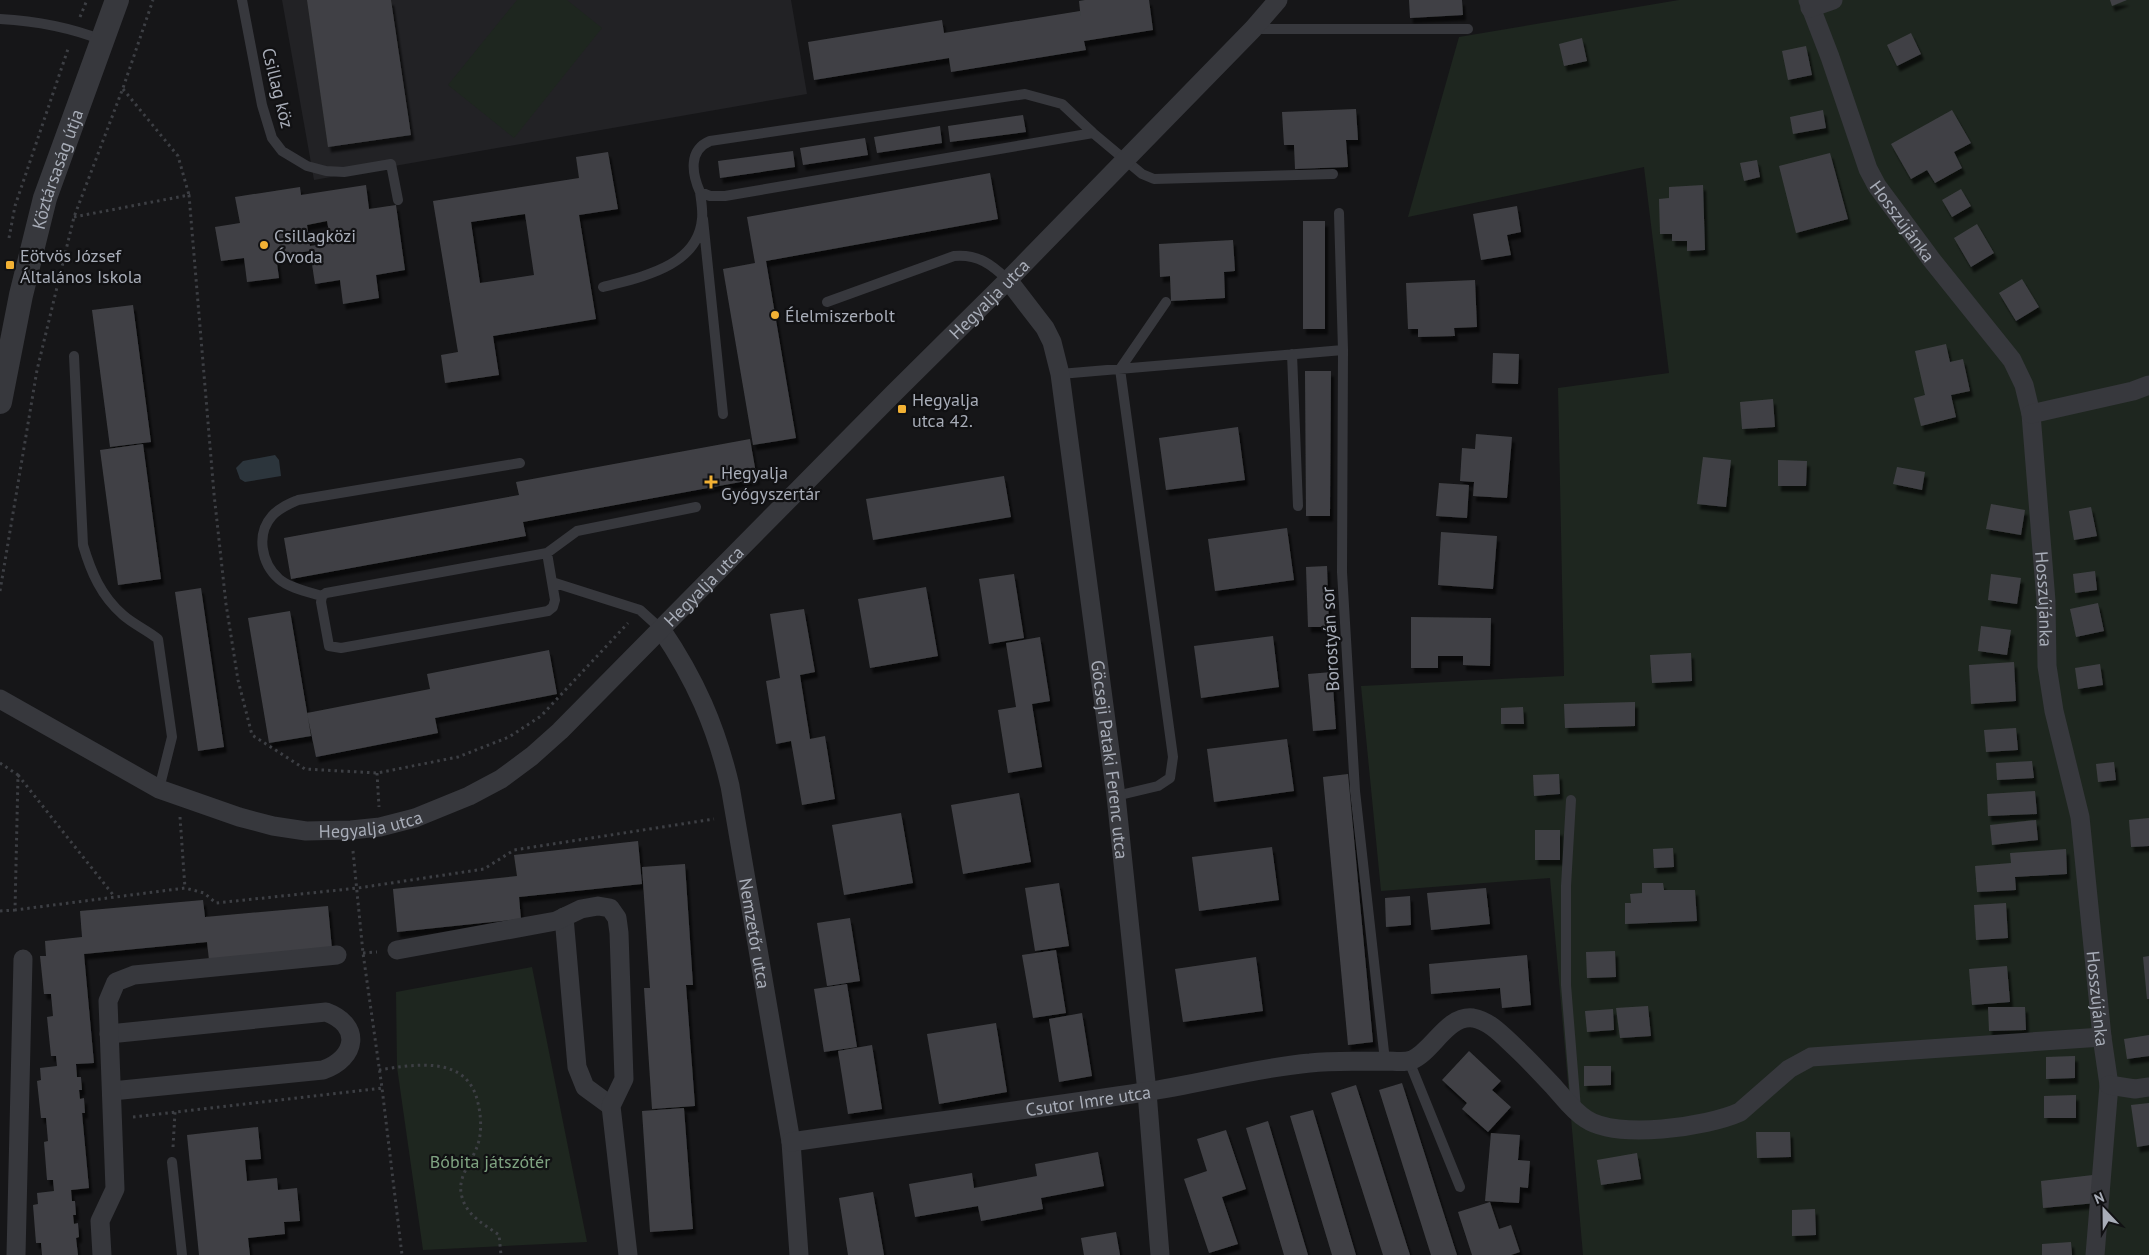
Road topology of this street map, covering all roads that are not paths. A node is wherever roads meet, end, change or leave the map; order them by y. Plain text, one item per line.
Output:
1 (117, 0) edge
2 (242, 0) edge
3 (1278, 0) edge
4 (1833, 0) edge
5 (1809, 4) edge
6 (0, 19) edge
7 (1253, 29) junction
8 (1468, 29) dead end
9 (103, 40) junction
10 (1093, 133) junction
11 (1125, 160) junction
12 (1333, 174) dead end
13 (700, 192) junction
14 (398, 200) dead end
15 (1339, 213) dead end
16 (702, 219) junction
17 (1008, 280) junction
18 (603, 287) dead end
19 (827, 302) dead end
20 (1166, 302) dead end
21 (1343, 350) junction
22 (1292, 354) junction
23 (74, 356) dead end
24 (1120, 369) junction
25 (1060, 374) junction
26 (2149, 385) edge
27 (0, 402) edge
28 (723, 414) dead end
29 (2031, 414) junction
30 (520, 463) dead end
31 (1298, 506) dead end
32 (696, 507) dead end
33 (547, 553) junction
34 (552, 582) junction
35 (322, 596) junction
36 (661, 629) junction
37 (0, 699) edge
38 (159, 789) junction
39 (1116, 796) junction
40 (1571, 800) dead end
41 (564, 917) junction
42 (397, 950) road end
43 (337, 955) road end
44 (23, 959) dead end
45 (109, 1034) junction
46 (2102, 1037) junction
47 (1385, 1061) junction
48 (1409, 1061) junction
49 (2109, 1085) junction
50 (2149, 1087) edge
51 (112, 1091) junction
52 (1147, 1092) junction
53 (611, 1106) junction
54 (1576, 1111) junction
55 (791, 1142) junction
56 (172, 1162) road end
57 (1460, 1187) dead end
58 (16, 1255) edge
59 (102, 1255) edge
60 (182, 1255) edge
61 (628, 1255) edge
62 (799, 1255) edge
63 (1160, 1255) edge
64 (2096, 1255) edge

1 - 9 street, Köztársaság útja
2 - 14 lane, Csillag köz
3 - 7 street, Hegyalja utca
4 - 5 street
5 - 29 street, Hosszújánka
6 - 9 lane
7 - 8 lane
7 - 11 street, Hegyalja utca
9 - 27 street, Köztársaság útja
10 - 11 lane
10 - 13 lane
10 - 13 lane
11 - 12 lane
11 - 17 street, Hegyalja utca
13 - 16 lane
15 - 21 lane, Borostyán sor
16 - 18 lane
16 - 28 lane
17 - 19 lane
17 - 25 street, Göcseji Pataki Ferenc utca
17 - 36 street, Hegyalja utca
20 - 24 lane
21 - 22 lane
21 - 47 lane, Borostyán sor
22 - 24 lane
22 - 31 lane
23 - 38 lane
24 - 25 lane
24 - 39 lane
25 - 39 street, Göcseji Pataki Ferenc utca
26 - 29 street
29 - 46 street, Hosszújánka
30 - 35 lane
32 - 33 lane
33 - 34 lane
33 - 35 lane
34 - 35 lane
34 - 36 lane
36 - 38 street, Hegyalja utca
36 - 55 street, Nemzetőr utca
37 - 38 street, Hegyalja utca
39 - 52 street, Göcseji Pataki Ferenc utca
40 - 54 lane
41 - 42 street
41 - 53 street
41 - 53 street
43 - 45 street
44 - 58 street
45 - 51 street
45 - 51 street
46 - 49 street, Hosszújánka
46 - 54 street
47 - 48 street, Csutor Imre utca
47 - 52 street, Csutor Imre utca
48 - 54 street
48 - 57 lane
49 - 50 street
49 - 64 street, Hosszújánka
51 - 59 street
52 - 55 street, Csutor Imre utca
52 - 63 street, Göcseji Pataki Ferenc utca
53 - 61 street
55 - 62 street, Nemzetőr utca
56 - 60 lane

